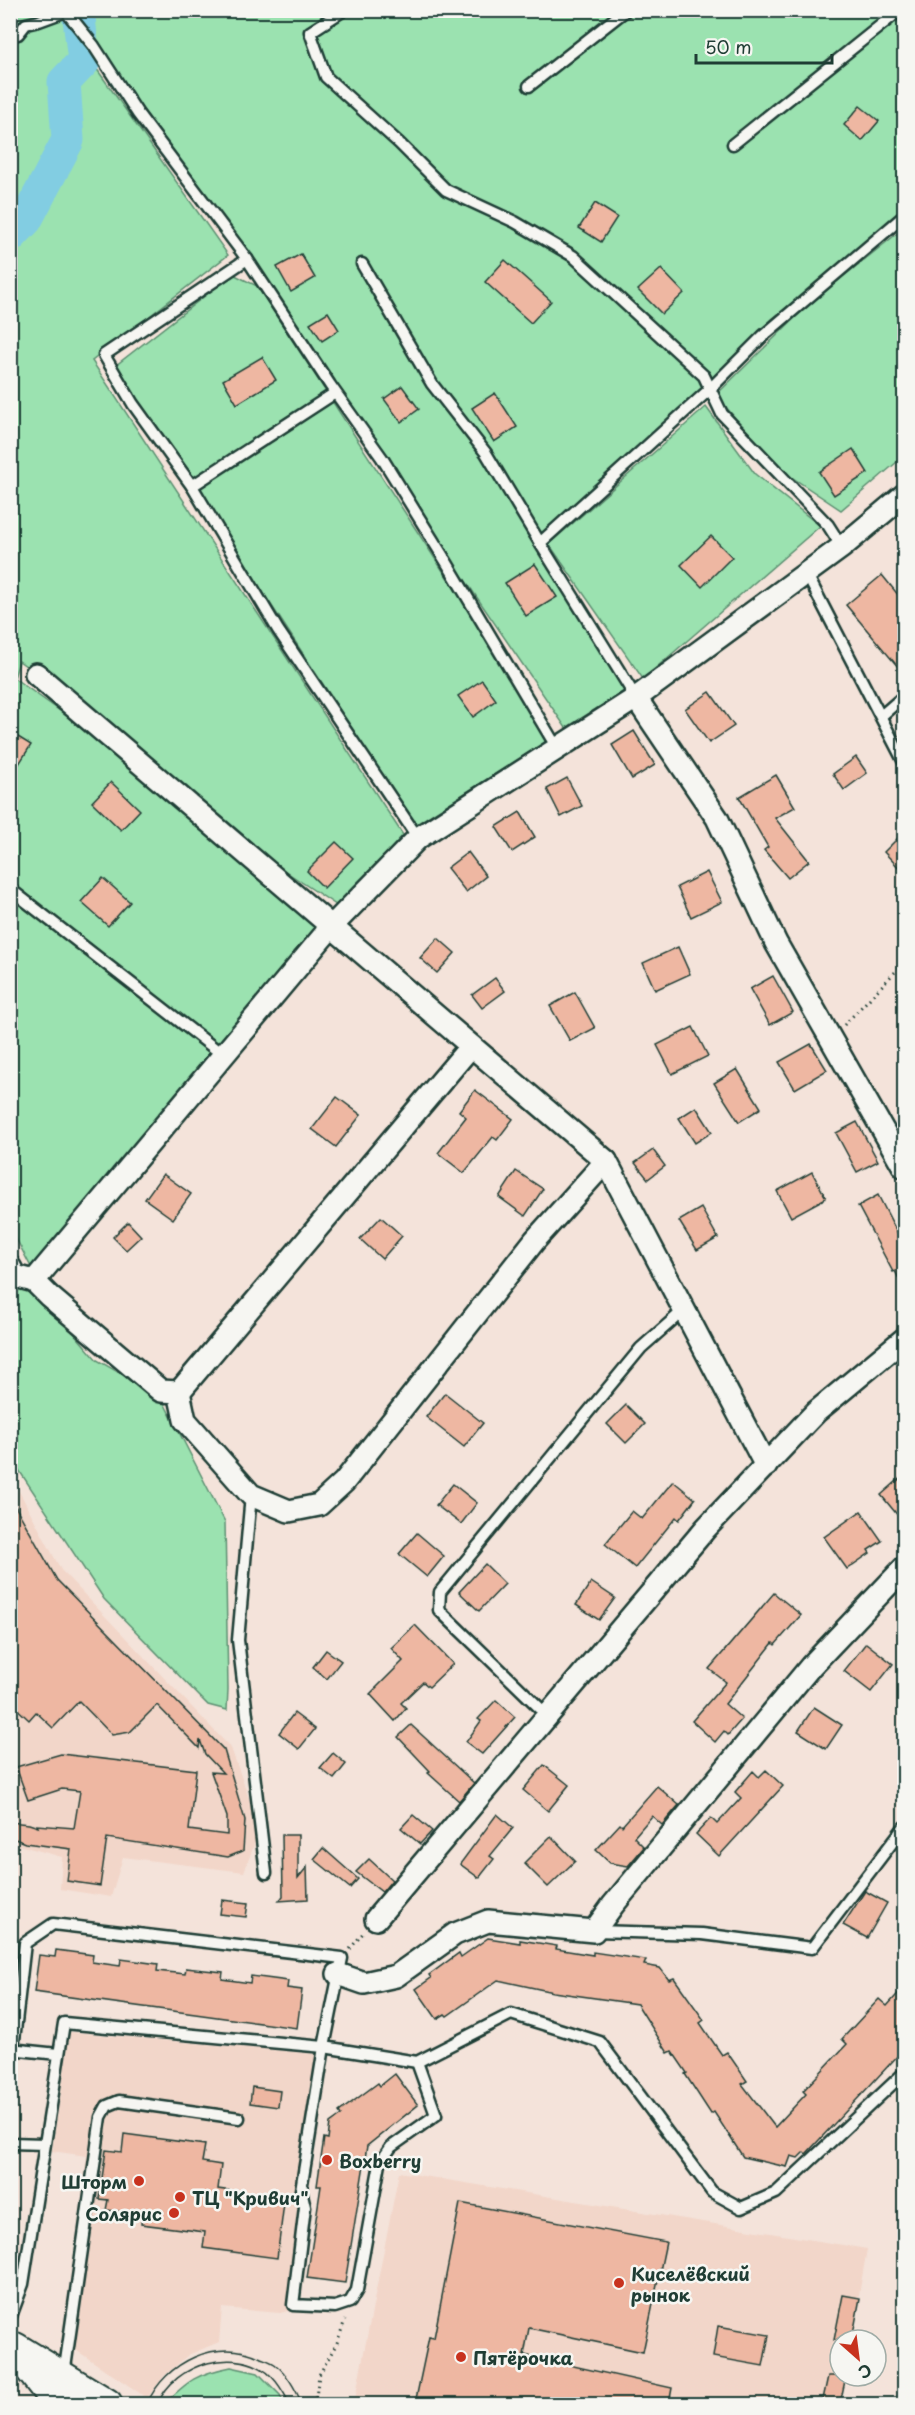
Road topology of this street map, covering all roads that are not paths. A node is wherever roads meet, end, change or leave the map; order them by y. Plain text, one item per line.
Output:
1 (344, 10) edge
2 (626, 10) edge
3 (900, 10) edge
4 (67, 11) edge
5 (10, 36) edge
6 (529, 86) dead end
7 (733, 144) dead end
8 (904, 216) edge
9 (247, 259) junction
10 (362, 264) dead end
11 (711, 388) junction
12 (335, 393) junction
13 (192, 486) junction
14 (904, 495) edge
15 (540, 543) junction
16 (842, 547) junction
17 (806, 573) junction
18 (36, 674) dead end
19 (904, 696) edge
20 (636, 698) junction
21 (881, 716) junction
22 (557, 748) junction
23 (904, 762) edge
24 (418, 838) junction
25 (10, 889) edge
26 (331, 927) junction
27 (471, 1046) junction
28 (223, 1055) junction
29 (606, 1161) junction
30 (904, 1167) edge
31 (10, 1267) edge
32 (34, 1281) junction
33 (684, 1310) junction
34 (904, 1339) edge
35 (179, 1392) junction
36 (766, 1466) junction
37 (251, 1495) junction
38 (904, 1568) edge
39 (547, 1716) junction
40 (904, 1827) edge
41 (266, 1873) dead end
42 (376, 1918) road end
43 (594, 1931) junction
44 (340, 1966) junction
45 (324, 2047) junction
46 (12, 2049) edge
47 (58, 2054) junction
48 (417, 2062) junction
49 (904, 2073) edge
50 (239, 2118) dead end
51 (10, 2142) edge
52 (44, 2144) junction
53 (10, 2319) edge
54 (13, 2346) edge
55 (61, 2391) edge
56 (107, 2404) edge

1 - 11 lane
2 - 6 lane
3 - 7 lane
4 - 5 lane
4 - 9 lane
8 - 11 lane
9 - 12 lane
9 - 13 lane
10 - 15 lane
11 - 15 lane
11 - 16 lane
12 - 13 lane
12 - 22 lane
13 - 24 lane
14 - 16 street
15 - 20 lane
16 - 17 street
17 - 20 street
17 - 21 lane
18 - 26 street
19 - 21 lane
20 - 22 street
20 - 30 street
21 - 23 lane
22 - 24 street
24 - 26 street
25 - 28 lane
26 - 27 street
26 - 28 street
27 - 29 street
27 - 35 street
28 - 32 street
29 - 33 street
29 - 37 street
31 - 32 street
32 - 35 street
33 - 36 street
33 - 39 lane
34 - 36 street
35 - 37 street
36 - 39 street
37 - 41 lane
38 - 43 street
39 - 42 street
40 - 43 lane
43 - 44 street
44 - 45 lane
44 - 46 lane
45 - 47 lane
45 - 48 lane
45 - 48 lane
46 - 47 lane
47 - 52 lane
48 - 49 lane
50 - 55 lane
51 - 52 lane
52 - 53 lane
54 - 55 street
55 - 56 street

